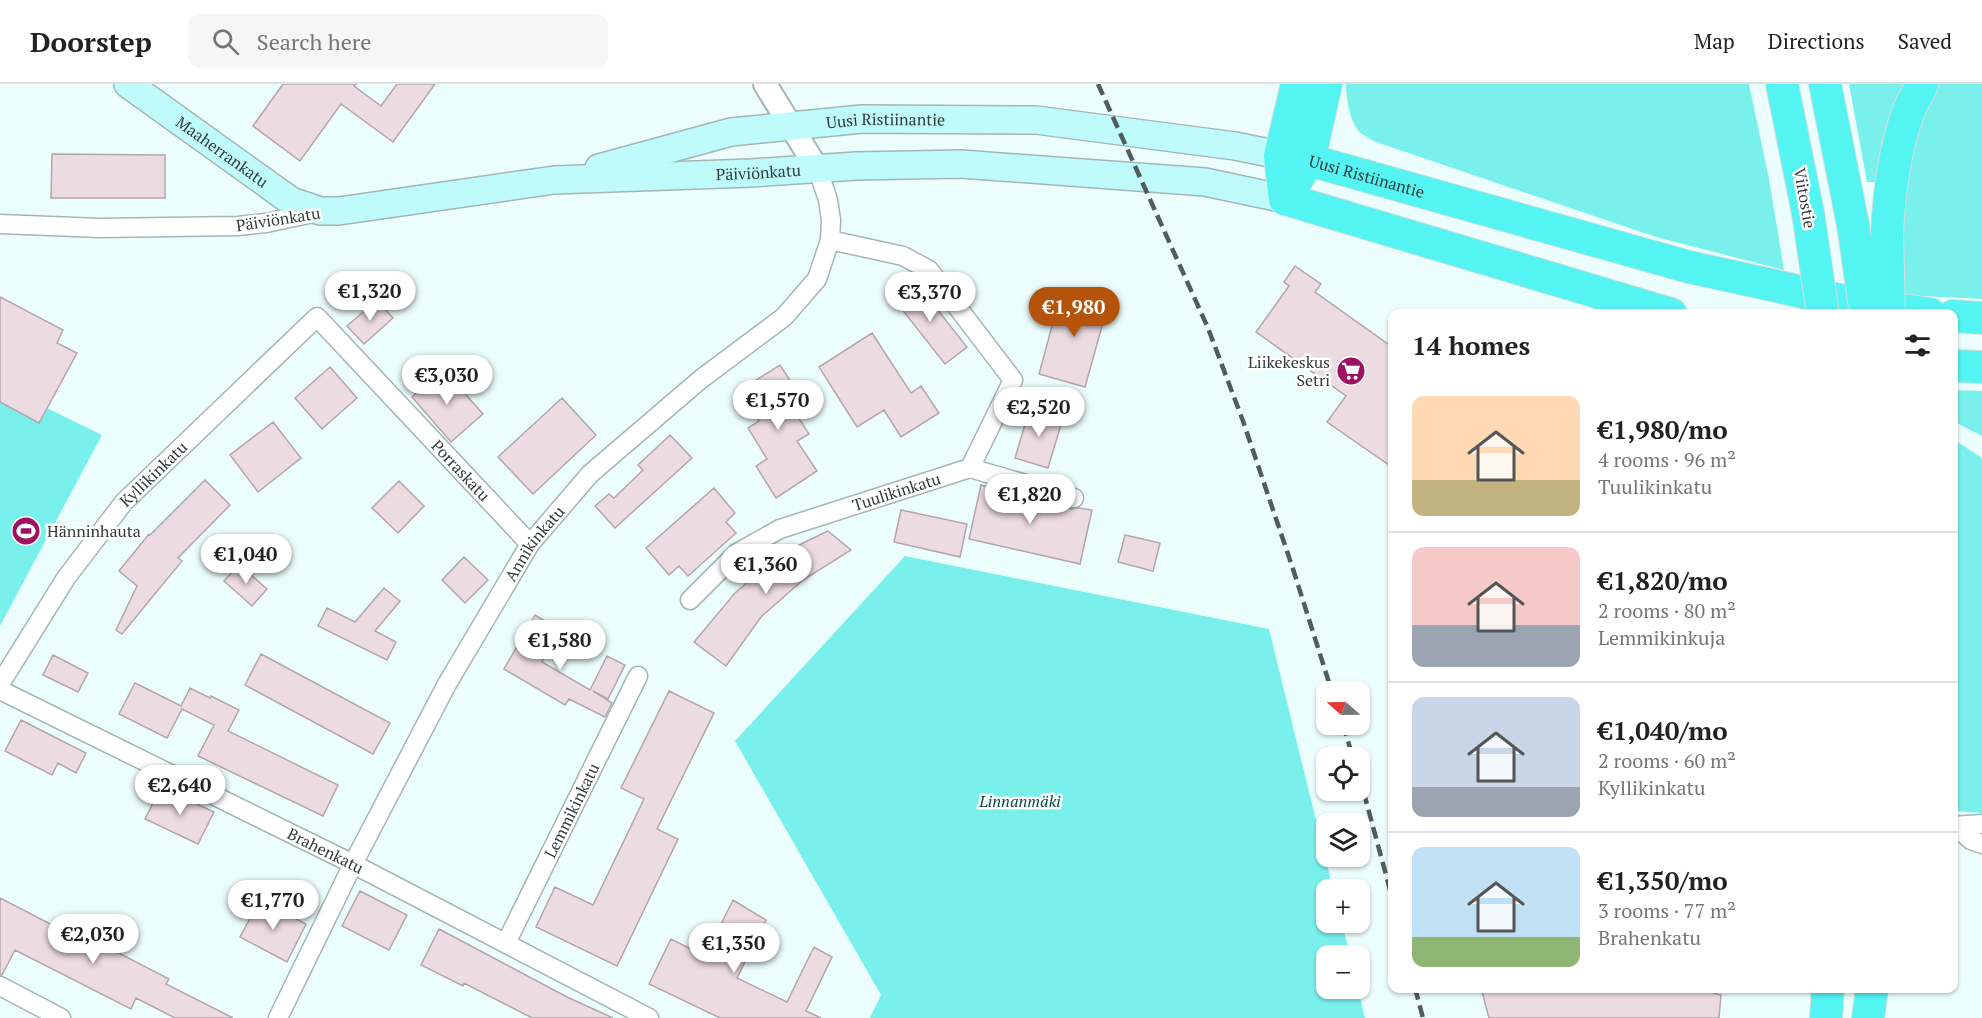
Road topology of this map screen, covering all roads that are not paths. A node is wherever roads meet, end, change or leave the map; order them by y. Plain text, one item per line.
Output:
1 (128, 84) edge
2 (765, 84) edge
3 (1298, 84) edge
4 (1326, 84) edge
5 (1782, 84) edge
6 (1825, 84) edge
7 (1922, 84) edge
8 (790, 125) junction
9 (1294, 158) junction
10 (818, 170) junction
11 (554, 180) junction
12 (1285, 199) junction
13 (320, 211) junction
14 (0, 224) edge
15 (830, 240) junction
16 (1654, 309) edge
17 (1822, 309) edge
18 (1865, 309) edge
19 (1889, 309) edge
20 (1893, 309) edge
21 (1958, 316) edge
22 (317, 318) joint
23 (1982, 318) edge
24 (1958, 366) edge
25 (1982, 367) edge
26 (970, 468) junction
27 (1074, 498) dead end
28 (531, 544) junction
29 (690, 600) dead end
30 (638, 676) dead end
31 (0, 684) edge
32 (0, 690) edge
33 (1982, 824) edge
34 (1958, 826) edge
35 (1958, 829) edge
36 (1982, 844) edge
37 (353, 864) junction
38 (506, 943) junction
39 (0, 986) edge
40 (1828, 993) edge
41 (1871, 993) edge
42 (62, 1018) edge
43 (278, 1018) edge
44 (649, 1018) edge
45 (1826, 1018) edge
46 (1868, 1018) edge

1 - 13 main road, Maaherrankatu
2 - 8 street
3 - 9 highway
4 - 9 highway
5 - 17 highway, Viitostie, bridge
6 - 18 highway, bridge
7 - 19 highway, bridge
8 - 9 main road, Uusi Ristiinantie
8 - 10 street
8 - 11 main road, Päiviönkatu
9 - 12 highway
9 - 20 highway, Uusi Ristiinantie
10 - 11 main road, Päiviönkatu
10 - 12 main road
10 - 15 street, Annikinkatu
11 - 13 main road, Päiviönkatu
12 - 16 highway
13 - 14 street, Päiviönkatu
15 - 26 street
15 - 28 street, Annikinkatu
21 - 23 highway
22 - 28 street, Porraskatu
22 - 31 street, Kyllikinkatu
24 - 25 highway
26 - 27 street
26 - 29 street, Tuulikinkatu
28 - 37 street, Annikinkatu
30 - 38 street, Lemmikinkatu
32 - 37 street, Brahenkatu
33 - 34 street
35 - 36 street
37 - 38 street, Brahenkatu
37 - 43 street, Annikinkatu
38 - 44 street, Brahenkatu
39 - 42 street
40 - 45 highway
41 - 46 highway

